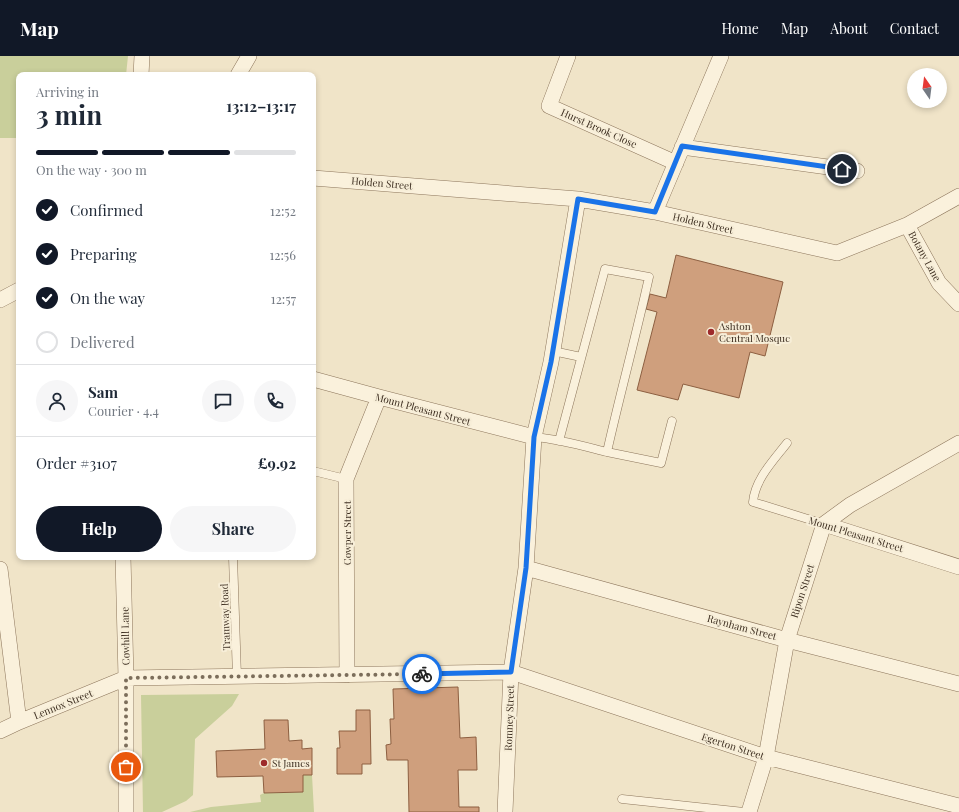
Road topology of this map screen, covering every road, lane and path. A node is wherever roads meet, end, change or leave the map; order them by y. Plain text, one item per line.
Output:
1 (142, 56) edge
2 (249, 56) edge
3 (568, 56) edge
4 (721, 56) edge
5 (141, 72) edge
6 (240, 72) edge
7 (682, 146) junction
8 (676, 163) junction
9 (857, 171) dead end
10 (316, 178) edge
11 (959, 196) edge
12 (578, 199) junction
13 (655, 212) junction
14 (907, 225) junction
15 (16, 292) edge
16 (0, 300) edge
17 (959, 304) edge
18 (552, 357) junction
19 (582, 357) junction
20 (316, 380) edge
21 (379, 397) junction
22 (672, 421) dead end
23 (534, 437) junction
24 (559, 441) junction
25 (787, 443) dead end
26 (959, 443) edge
27 (607, 452) junction
28 (316, 472) edge
29 (346, 479) junction
30 (824, 524) junction
31 (123, 560) edge
32 (233, 560) edge
33 (959, 566) edge
34 (526, 568) junction
35 (0, 569) edge
36 (787, 640) junction
37 (511, 672) junction
38 (347, 676) junction
39 (237, 677) junction
40 (126, 678) junction
41 (959, 684) edge
42 (19, 722) junction
43 (0, 731) edge
44 (766, 757) junction
45 (622, 799) dead end
46 (959, 806) edge
47 (126, 812) edge
48 (505, 812) edge
49 (744, 812) edge
50 (749, 812) edge

1 - 5 street
2 - 6 street
3 - 8 street, Hurst Brook Close
4 - 7 street
7 - 8 street
7 - 9 street
8 - 13 street
10 - 12 street, Holden Street
11 - 14 street, Holden Street
12 - 13 street, Holden Street
12 - 18 street, Romney Street
13 - 14 street, Holden Street
14 - 17 street, Botany Lane
15 - 16 street
18 - 19 lane
18 - 23 street, Romney Street
19 - 24 lane
19 - 27 lane
20 - 21 street, Mount Pleasant Street
21 - 23 street, Mount Pleasant Street
21 - 29 street, Cowper Street
22 - 27 lane
23 - 24 lane
23 - 34 street, Romney Street
24 - 27 lane
25 - 30 lane, Mount Pleasant Street
26 - 30 street
28 - 29 lane
29 - 38 street, Cowper Street
30 - 33 street, Mount Pleasant Street
30 - 36 street, Ripon Street
31 - 40 street, Cowhill Lane
32 - 39 lane, Tramway Road
34 - 36 street, Raynham Street
34 - 37 street, Romney Street
35 - 42 street
36 - 41 street, Raynham Street
36 - 44 street, Ripon Street
37 - 38 street, Egerton Street
37 - 44 street, Egerton Street
37 - 48 street, Romney Street
38 - 39 street, Egerton Street
39 - 40 street, Egerton Street
40 - 42 street, Lennox Street
40 - 47 street, Cowhill Lane
42 - 43 street, Lennox Street
44 - 46 street, Egerton Street
44 - 50 street, Ripon Street
45 - 49 lane

